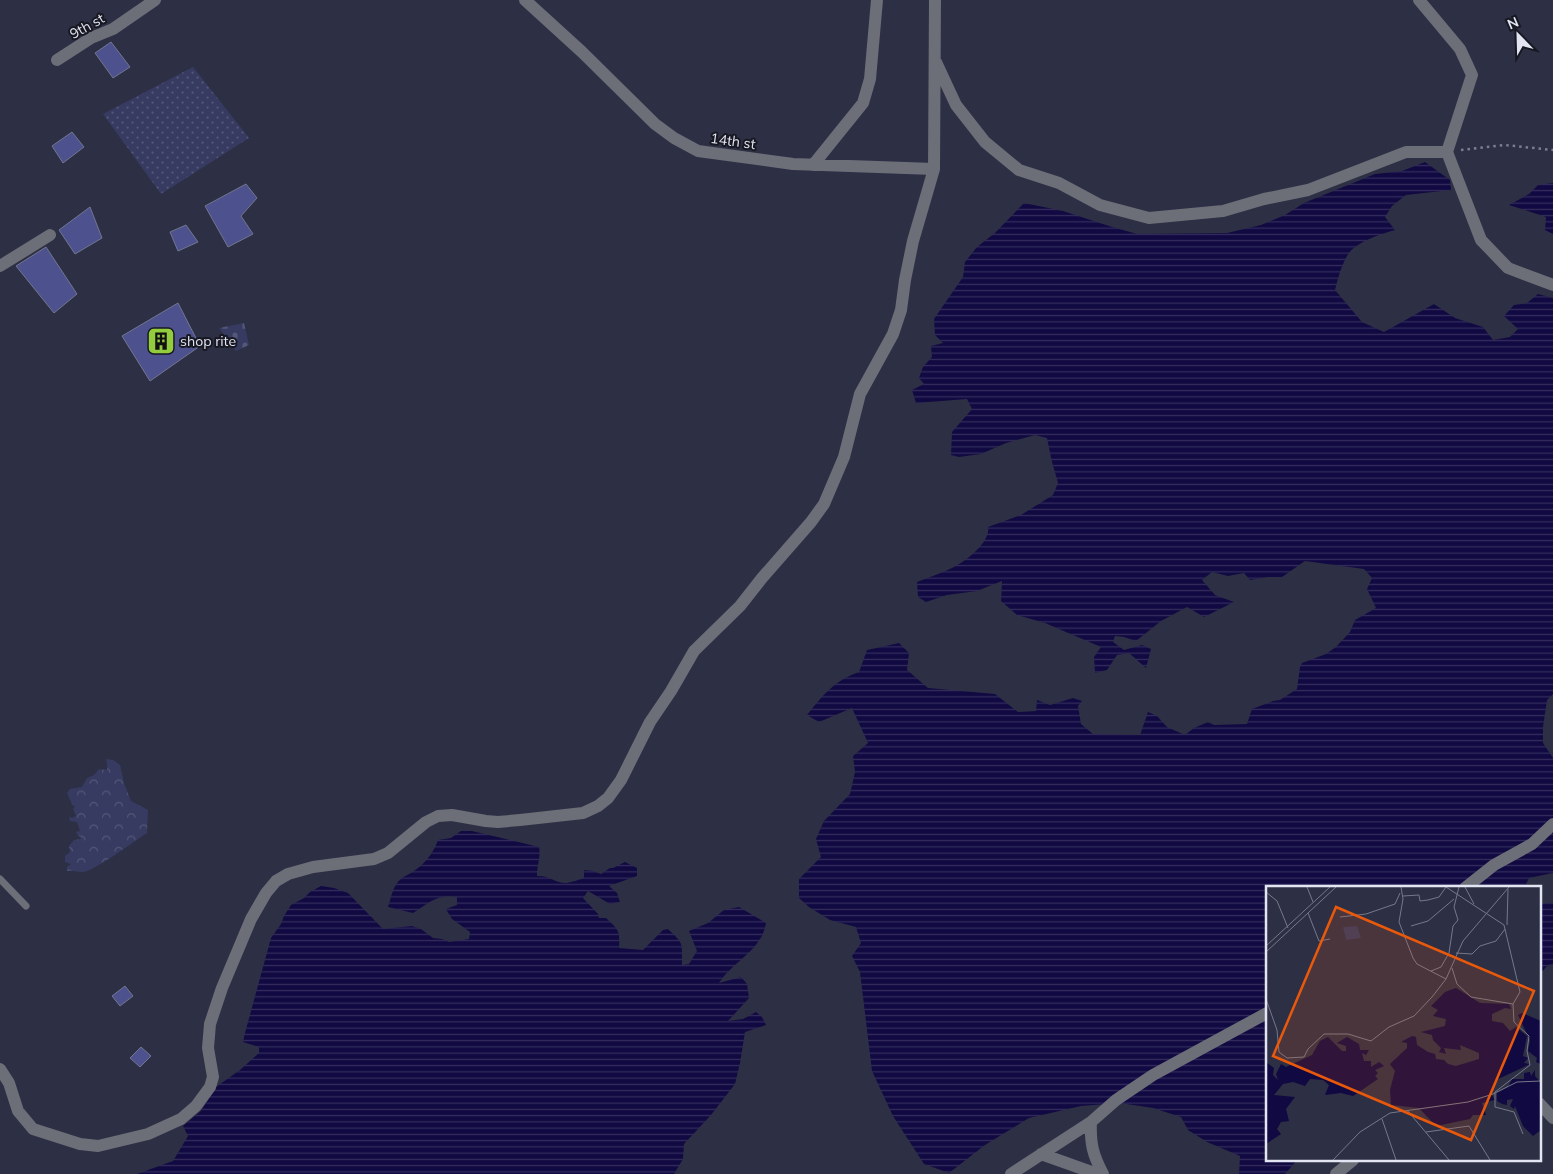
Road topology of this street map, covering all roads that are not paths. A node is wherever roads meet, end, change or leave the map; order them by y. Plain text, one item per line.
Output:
1 (155, 0) edge
2 (525, 0) edge
3 (877, 0) edge
4 (935, 0) edge
5 (1419, 0) edge
6 (934, 58) junction
7 (57, 60) dead end
8 (1447, 152) junction
9 (812, 165) junction
10 (934, 169) junction
11 (50, 235) dead end
12 (0, 266) edge
13 (1553, 285) edge
14 (1553, 824) edge
15 (0, 879) edge
16 (1468, 886) edge
17 (26, 906) dead end
18 (1266, 1014) edge
19 (0, 1069) edge
20 (1540, 1105) edge
21 (1553, 1118) edge
22 (1091, 1122) junction
23 (1041, 1154) junction
24 (1351, 1162) edge
25 (1011, 1174) edge
26 (1097, 1174) edge
27 (1103, 1174) edge
28 (1336, 1174) edge

1 - 7 street, 9th st
2 - 9 street, 14th st
3 - 9 street
4 - 6 street
5 - 8 street
6 - 8 street
6 - 10 street
8 - 13 street
9 - 10 street, 14th st
10 - 19 street
11 - 12 street
14 - 16 street
15 - 17 lane
18 - 22 street
20 - 21 street
22 - 23 street
22 - 27 street
23 - 25 street
23 - 26 street
24 - 28 street

